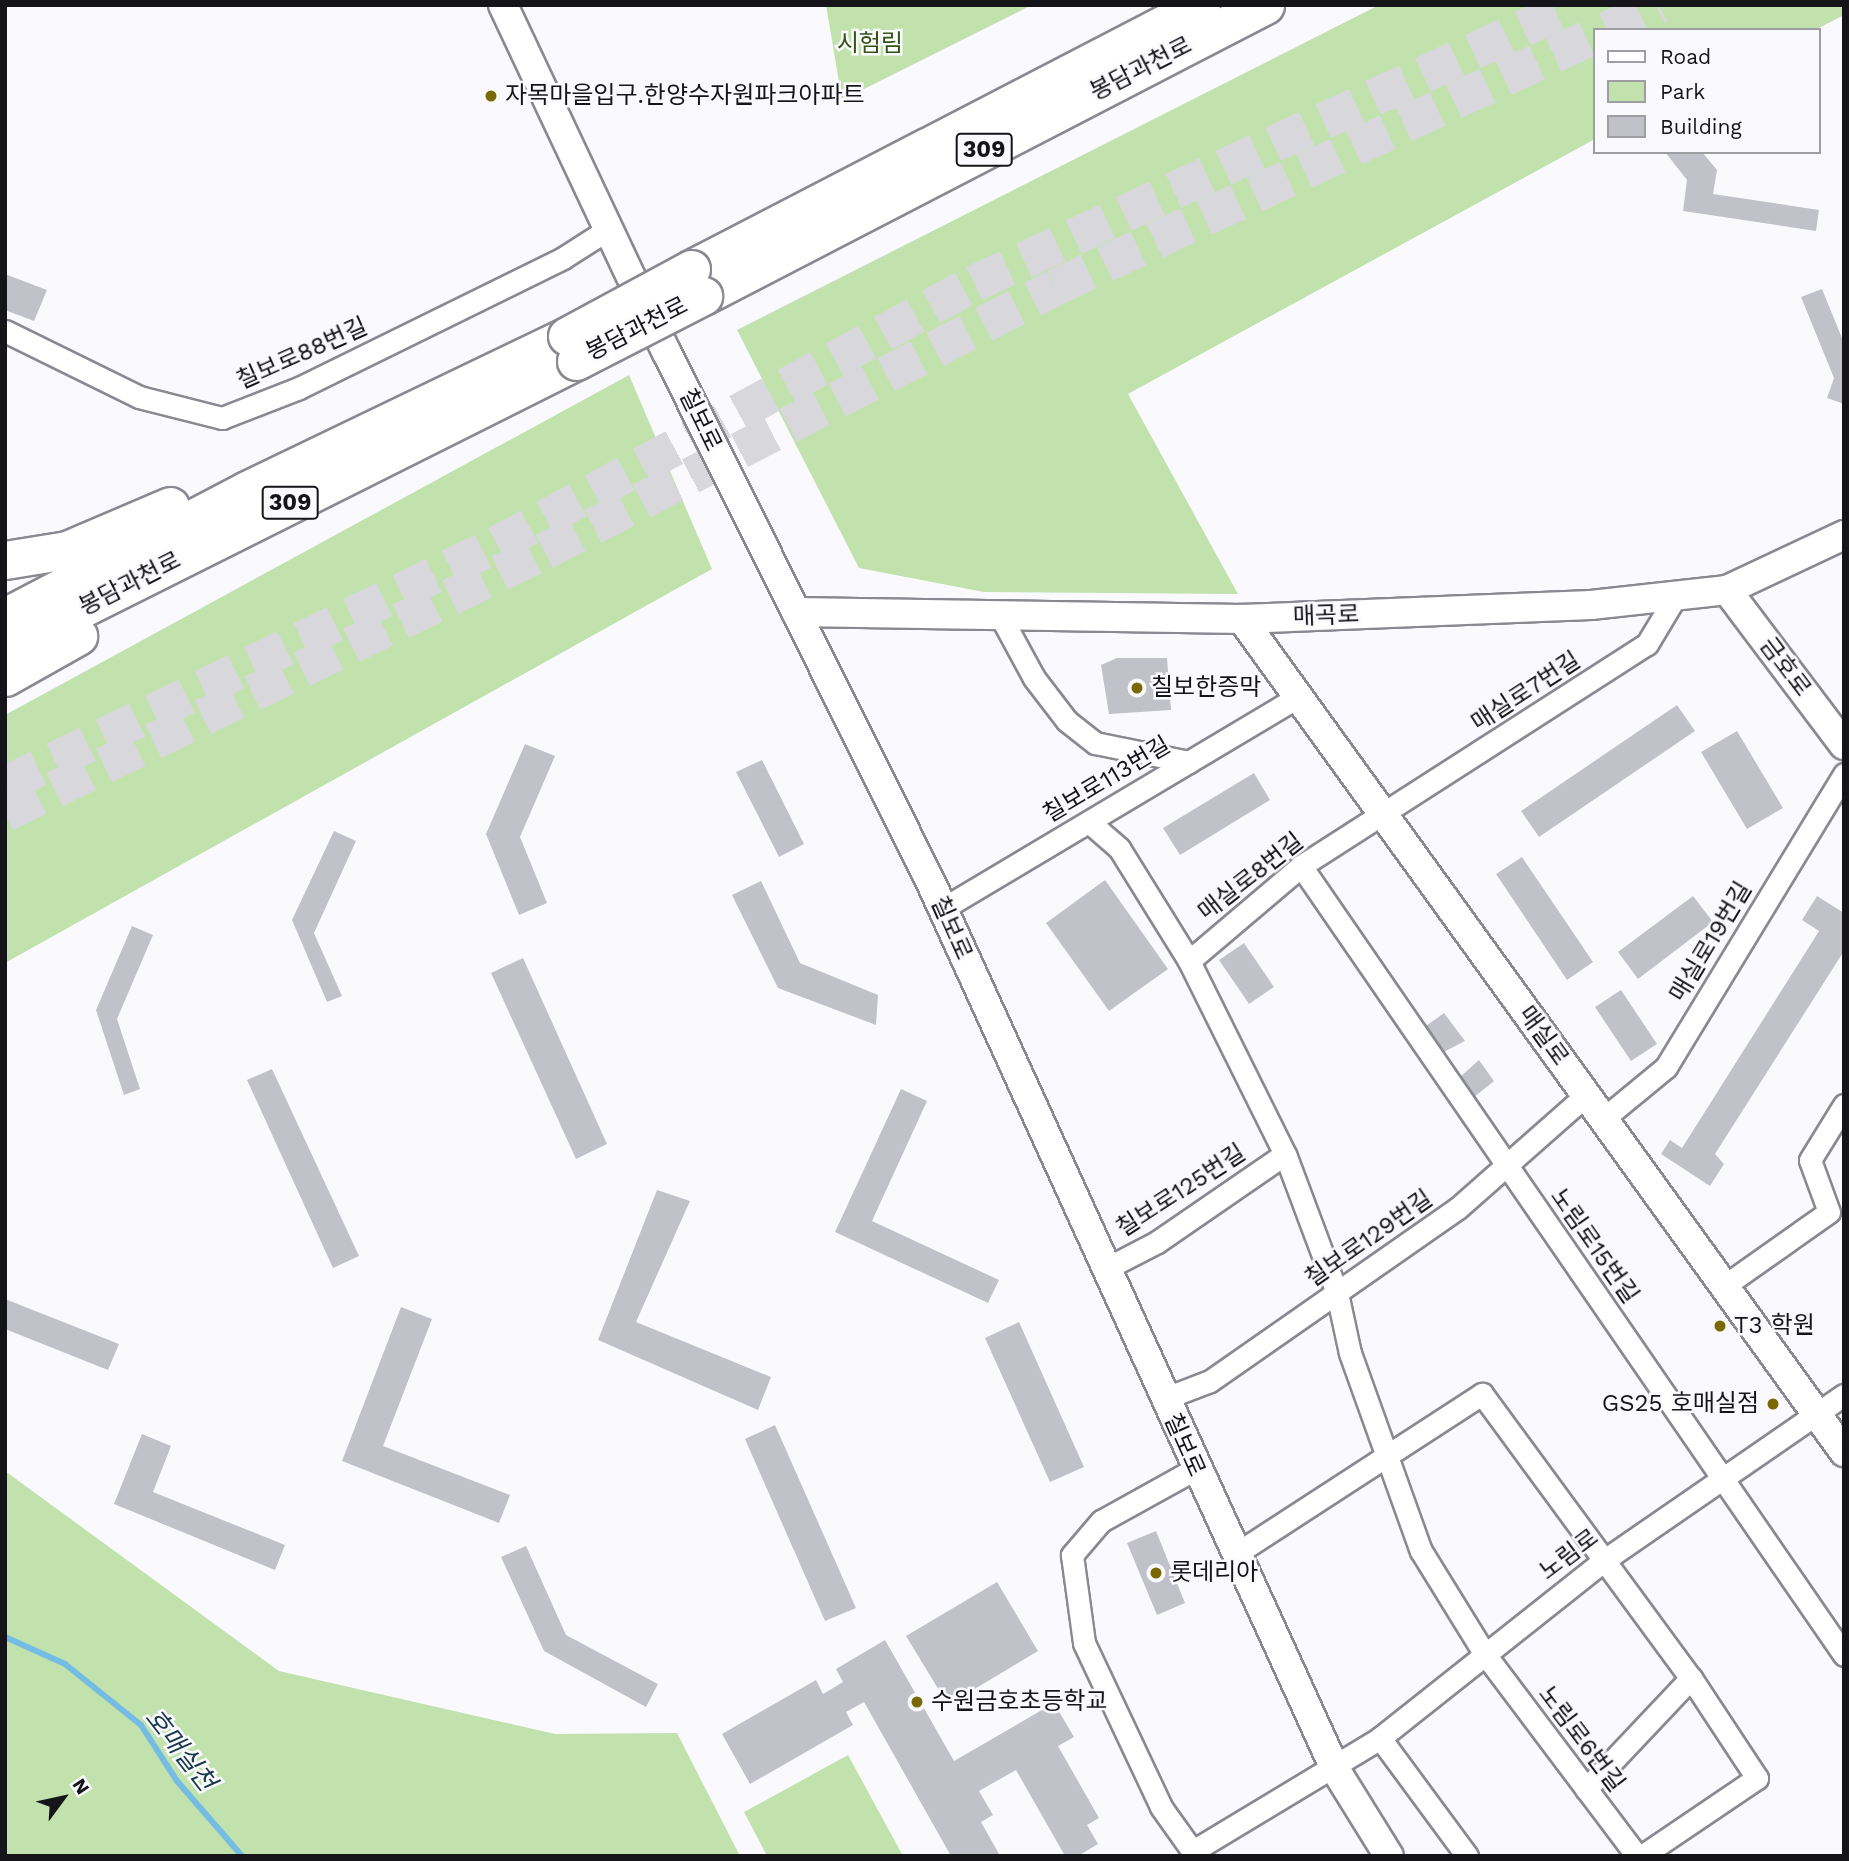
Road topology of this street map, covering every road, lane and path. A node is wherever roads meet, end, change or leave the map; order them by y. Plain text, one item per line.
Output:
1 (503, 5) edge
2 (1201, 5) edge
3 (1265, 5) edge
4 (610, 228) junction
5 (697, 283) junction
6 (5, 331) edge
7 (252, 505) junction
8 (1844, 534) edge
9 (5, 561) edge
10 (1727, 590) junction
11 (1677, 594) junction
12 (796, 612) junction
13 (5, 617) edge
14 (1002, 618) junction
15 (1242, 619) junction
16 (5, 646) edge
17 (5, 677) edge
18 (1298, 697) junction
19 (1844, 745) edge
20 (1189, 762) junction
21 (1844, 774) edge
22 (1385, 817) junction
23 (1089, 822) junction
24 (1301, 866) junction
25 (942, 909) junction
26 (1189, 961) junction
27 (1586, 1095) junction
28 (1844, 1105) edge
29 (1603, 1119) junction
30 (1285, 1154) junction
31 (1507, 1165) junction
32 (1105, 1269) junction
33 (1724, 1286) junction
34 (1337, 1293) junction
35 (1844, 1395) edge
36 (1163, 1399) junction
37 (1817, 1415) junction
38 (1844, 1452) edge
39 (1390, 1454) junction
40 (1195, 1469) junction
41 (1723, 1479) junction
42 (1234, 1555) junction
43 (1606, 1559) junction
44 (1484, 1653) junction
45 (1844, 1655) edge
46 (1691, 1678) junction
47 (1380, 1738) junction
48 (1335, 1769) junction
49 (1586, 1789) junction
50 (1195, 1854) edge
51 (1389, 1856) edge
52 (1467, 1856) edge
53 (1639, 1856) edge

1 - 4 street, 칠보로
2 - 5 highway, 봉담과천로 / 309
3 - 5 highway, 봉담과천로 / 309
4 - 6 street, 칠보로88번길
4 - 12 street, 칠보로
5 - 7 highway, 봉담과천로 / 309, bridge
7 - 9 highway
7 - 13 highway, 봉담과천로 / 309
7 - 16 highway, 봉담과천로 / 309
7 - 17 highway
8 - 10 street, 매곡로
10 - 11 street, 매곡로
10 - 19 street, 금호로
11 - 15 street, 매곡로
11 - 22 street, 매실로7번길
12 - 14 street, 매곡로
12 - 25 street, 칠보로
14 - 15 street, 매곡로
14 - 20 street
15 - 18 street, 매실로
18 - 20 street, 칠보로113번길
18 - 22 street, 매실로
20 - 23 street, 칠보로113번길
21 - 29 street, 매실로19번길
22 - 24 street, 매실로8번길
22 - 27 street, 매실로
23 - 25 street, 칠보로113번길
23 - 26 street, 노림로6번길
24 - 26 street, 매실로8번길
24 - 31 street, 노림로15번길
25 - 32 street, 칠보로
26 - 30 street, 노림로6번길
27 - 29 street, 매실로
27 - 31 street, 칠보로129번길
28 - 33 street
29 - 33 street, 매실로
30 - 32 street, 칠보로125번길
30 - 34 street, 노림로6번길
31 - 34 street, 칠보로129번길
31 - 41 street, 노림로15번길
32 - 36 street, 칠보로
33 - 37 street, 매실로
34 - 36 street, 칠보로129번길
34 - 39 street, 노림로6번길
35 - 37 street, 노림로
36 - 40 street, 칠보로
37 - 38 street, 매실로
37 - 41 street, 노림로
39 - 42 street
39 - 43 street
39 - 44 street, 노림로6번길
40 - 42 street, 칠보로
40 - 50 street
41 - 43 street, 노림로
41 - 45 street, 노림로15번길
42 - 48 street, 칠보로
43 - 44 street, 노림로
43 - 46 street
44 - 47 street, 노림로
44 - 49 street, 노림로6번길
46 - 49 street
46 - 53 street
47 - 48 street, 노림로
47 - 52 street
48 - 50 street, 노림로
48 - 51 street, 칠보로
49 - 53 street, 노림로6번길

